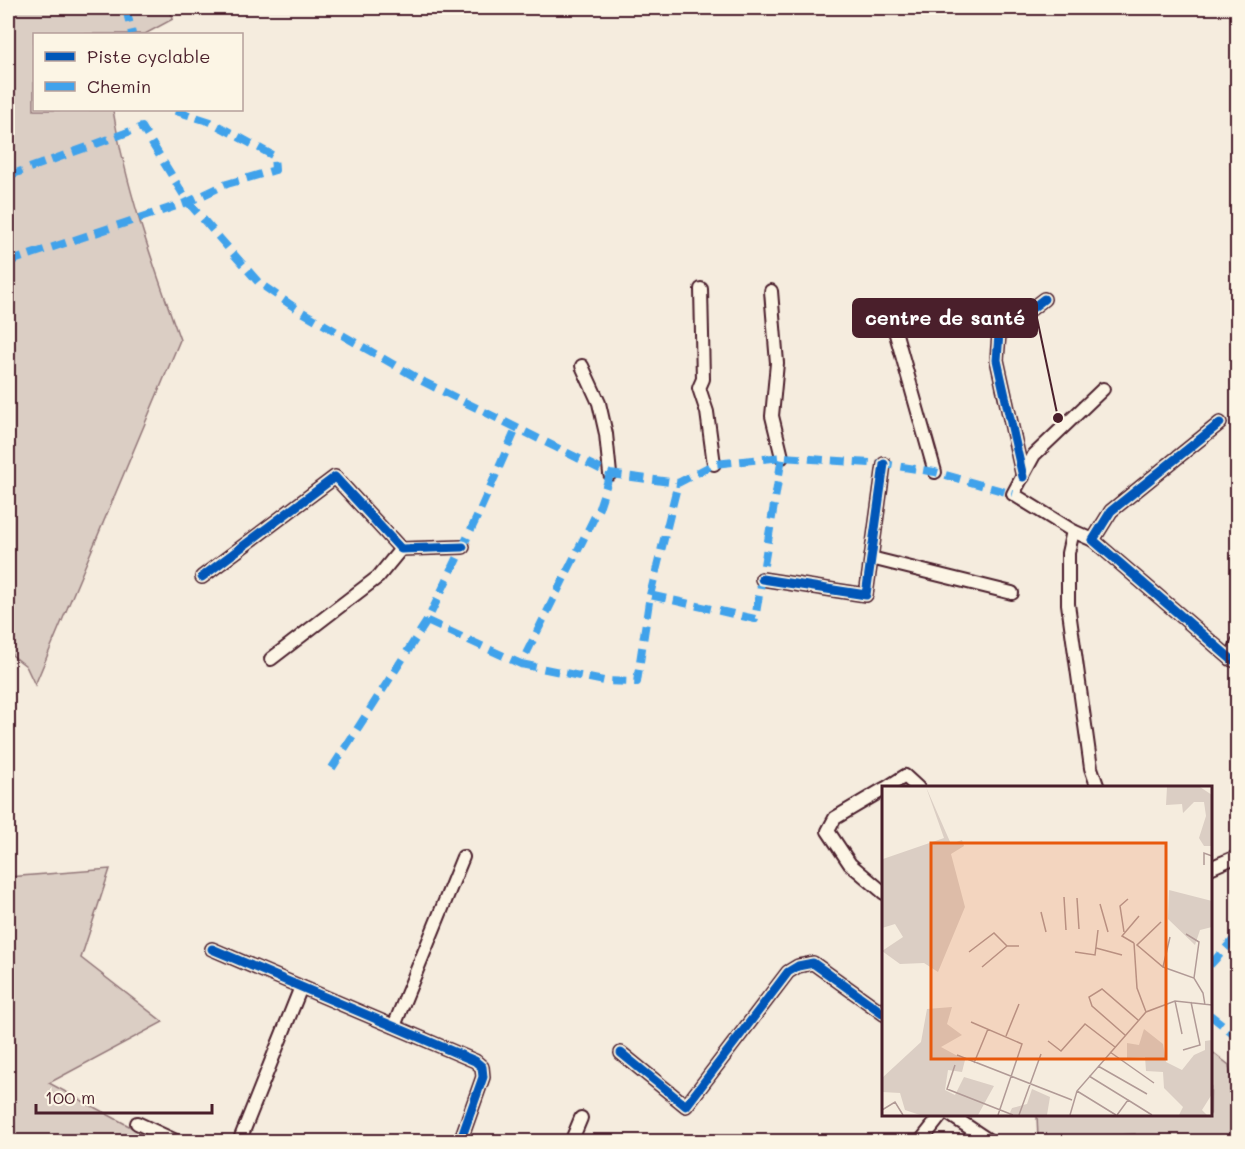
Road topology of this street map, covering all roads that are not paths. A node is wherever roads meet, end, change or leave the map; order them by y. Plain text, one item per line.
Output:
1 (701, 289) dead end
2 (771, 291) dead end
3 (1044, 299) dead end
4 (894, 327) dead end
5 (582, 366) dead end
6 (1103, 389) dead end
7 (1220, 423) dead end
8 (782, 457) dead end
9 (714, 464) dead end
10 (884, 464) dead end
11 (935, 472) dead end
12 (610, 474) dead end
13 (1023, 477) junction
14 (1073, 531) junction
15 (1093, 540) junction
16 (463, 547) dead end
17 (401, 549) junction
18 (871, 558) junction
19 (202, 577) dead end
20 (762, 579) dead end
21 (1012, 593) dead end
22 (1238, 642) edge
23 (271, 659) dead end
24 (1234, 660) edge
25 (888, 786) edge
26 (916, 786) edge
27 (1097, 786) edge
28 (882, 790) edge
29 (1238, 856) edge
30 (463, 857) dead end
31 (1212, 867) edge
32 (882, 891) edge
33 (212, 949) dead end
34 (301, 987) junction
35 (882, 1013) edge
36 (394, 1026) junction
37 (621, 1053) dead end
38 (940, 1116) edge
39 (952, 1116) edge
40 (581, 1118) dead end
41 (137, 1123) dead end
42 (178, 1142) edge
43 (240, 1142) edge
44 (460, 1142) edge
45 (571, 1142) edge
46 (920, 1142) edge
47 (991, 1142) edge

1 - 9 street
2 - 8 street
3 - 13 street
4 - 11 street
5 - 12 street
6 - 13 street
7 - 15 street
10 - 18 street
13 - 14 street
14 - 15 street
14 - 27 street
15 - 24 street
16 - 17 street
17 - 19 street
17 - 23 street
18 - 20 street
18 - 21 street
22 - 24 street
25 - 26 street
28 - 32 street
29 - 31 street
30 - 36 street
33 - 34 street
34 - 36 street
34 - 43 street
35 - 37 street
36 - 44 street
38 - 46 street
39 - 47 street
40 - 45 street
41 - 42 street

